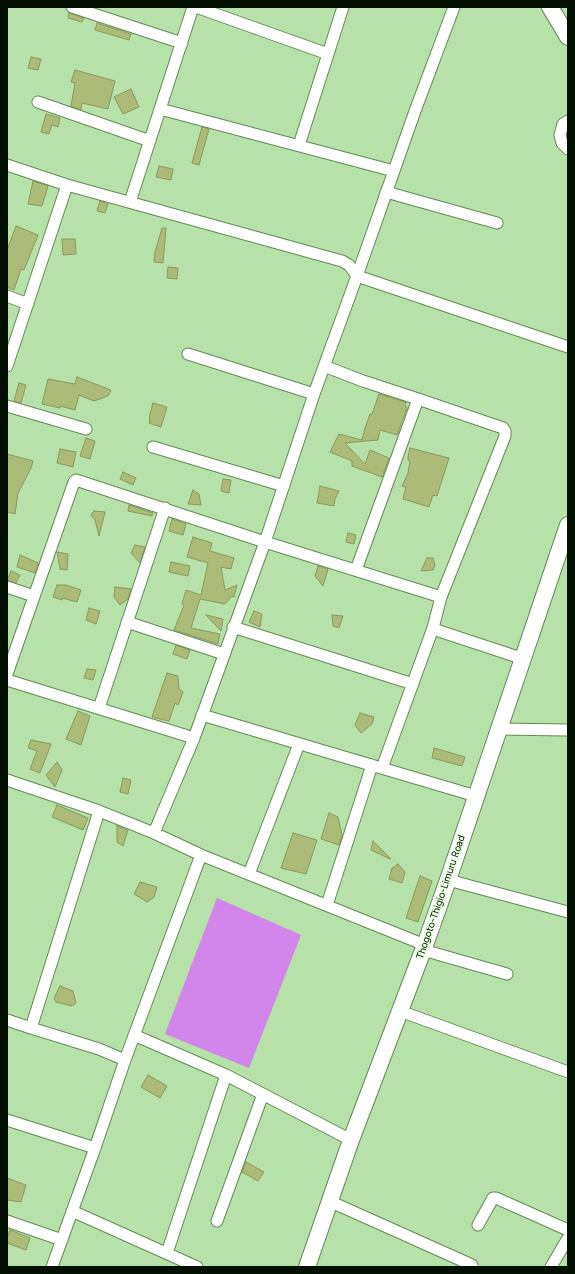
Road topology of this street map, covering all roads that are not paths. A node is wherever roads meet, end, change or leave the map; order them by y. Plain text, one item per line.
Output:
1 (72, 7) edge
2 (195, 7) edge
3 (343, 7) edge
4 (454, 7) edge
5 (550, 7) edge
6 (568, 37) edge
7 (182, 43) junction
8 (328, 54) junction
9 (38, 102) dead end
10 (160, 109) junction
11 (568, 121) edge
12 (150, 141) junction
13 (299, 145) junction
14 (568, 149) edge
15 (7, 165) edge
16 (394, 171) junction
17 (67, 185) junction
18 (386, 192) junction
19 (130, 202) junction
20 (497, 223) dead end
21 (358, 276) junction
22 (7, 296) edge
23 (28, 304) junction
24 (568, 347) edge
25 (188, 354) dead end
26 (7, 366) edge
27 (324, 366) junction
28 (314, 394) junction
29 (418, 399) junction
30 (7, 406) edge
31 (86, 429) dead end
32 (153, 447) dead end
33 (284, 486) junction
34 (165, 508) junction
35 (568, 525) edge
36 (265, 542) junction
37 (356, 570) junction
38 (7, 587) edge
39 (34, 596) junction
40 (441, 597) junction
41 (127, 622) junction
42 (233, 627) junction
43 (433, 628) junction
44 (224, 654) junction
45 (524, 659) junction
46 (7, 674) edge
47 (7, 680) edge
48 (413, 684) junction
49 (99, 708) junction
50 (202, 715) junction
51 (499, 729) junction
52 (568, 730) edge
53 (194, 738) junction
54 (299, 744) junction
55 (377, 766) junction
56 (8, 783) edge
57 (476, 796) junction
58 (99, 811) junction
59 (154, 833) junction
60 (200, 855) junction
61 (249, 874) junction
62 (448, 880) junction
63 (327, 905) junction
64 (568, 912) edge
65 (424, 948) junction
66 (507, 974) dead end
67 (400, 1011) junction
68 (7, 1020) edge
69 (31, 1028) junction
70 (134, 1035) junction
71 (125, 1060) junction
72 (568, 1072) edge
73 (226, 1075) junction
74 (263, 1094) junction
75 (7, 1120) edge
76 (351, 1140) junction
77 (95, 1148) junction
78 (329, 1201) junction
79 (72, 1211) junction
80 (7, 1221) edge
81 (217, 1221) dead end
82 (478, 1225) dead end
83 (568, 1230) edge
84 (568, 1238) edge
85 (62, 1240) junction
86 (167, 1253) junction
87 (472, 1266) dead end
88 (52, 1267) edge
89 (197, 1267) edge
90 (307, 1267) edge
91 (551, 1267) edge

1 - 7 street
2 - 7 street
2 - 8 street
3 - 8 street
4 - 16 street
5 - 6 highway
7 - 10 street
8 - 13 street
9 - 12 street
10 - 12 street
10 - 13 street
11 - 14 street
12 - 19 street
13 - 16 street
15 - 17 street
16 - 18 street
17 - 19 street
17 - 23 street
18 - 20 street
18 - 21 street
19 - 21 street
21 - 24 street
21 - 27 street
22 - 23 street
23 - 26 street
25 - 28 street
27 - 28 street
27 - 29 street
28 - 33 street
29 - 37 street
29 - 40 street
30 - 31 street
32 - 33 street
33 - 36 street
34 - 36 street
34 - 39 street
34 - 41 street
35 - 45 highway, Thogoto-Thigio-Limuru Road
36 - 37 street
36 - 42 street
37 - 40 street
38 - 39 street
39 - 46 street
40 - 43 street
41 - 44 street
41 - 49 street
42 - 44 street
42 - 48 street
43 - 45 street
43 - 48 street
44 - 50 street
45 - 51 highway, Thogoto-Thigio-Limuru Road
47 - 49 street
48 - 55 street
49 - 53 street
50 - 53 street
50 - 54 street
51 - 52 street
51 - 57 highway, Thogoto-Thigio-Limuru Road
53 - 59 street
54 - 55 street
54 - 61 street
55 - 57 street
55 - 63 street
56 - 58 street
57 - 62 highway, Thogoto-Thigio-Limuru Road
58 - 59 street
58 - 69 street
59 - 60 street
60 - 61 street
60 - 70 street
61 - 63 street
62 - 64 street
62 - 65 highway, Thogoto-Thigio-Limuru Road
63 - 65 street
65 - 66 street
65 - 67 highway, Thogoto-Thigio-Limuru Road
67 - 72 street
67 - 76 highway, Thogoto-Thigio-Limuru Road
68 - 69 street
69 - 71 street
70 - 71 street
70 - 73 street
71 - 77 street
73 - 74 street
73 - 86 street
74 - 76 street
74 - 81 street
75 - 77 street
76 - 78 highway, Thogoto-Thigio-Limuru Road
77 - 79 street
78 - 87 street
78 - 90 highway, Thogoto-Thigio-Limuru Road
79 - 85 street
79 - 86 street
80 - 85 street
82 - 83 street
84 - 91 street
85 - 88 street
86 - 89 street

